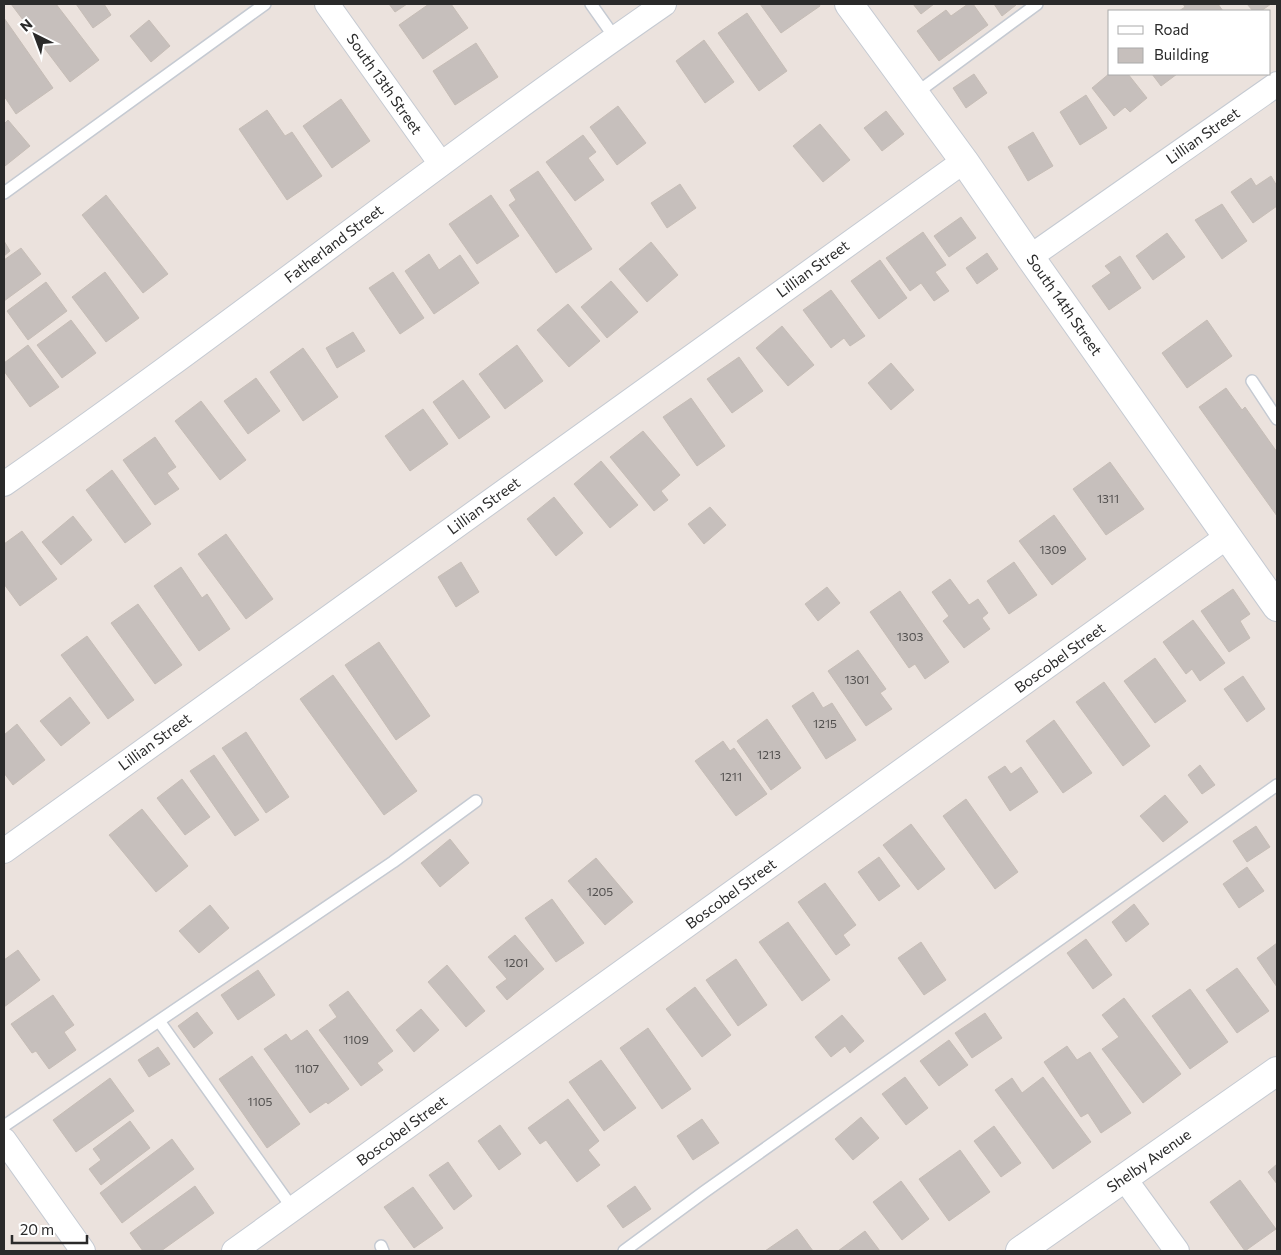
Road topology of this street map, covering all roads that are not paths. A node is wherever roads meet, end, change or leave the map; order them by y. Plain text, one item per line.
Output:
1 (264, 4) edge
2 (327, 4) edge
3 (591, 4) edge
4 (664, 4) edge
5 (849, 4) edge
6 (1037, 4) edge
7 (615, 38) junction
8 (1277, 84) edge
9 (916, 94) junction
10 (964, 161) junction
11 (441, 164) junction
12 (4, 193) edge
13 (1030, 257) junction
14 (1252, 381) dead end
15 (1277, 419) edge
16 (4, 484) edge
17 (1228, 536) junction
18 (1274, 596) edge
19 (1277, 785) edge
20 (476, 801) dead end
21 (4, 851) edge
22 (158, 1021) junction
23 (1277, 1071) edge
24 (4, 1126) edge
25 (4, 1140) edge
26 (1124, 1178) junction
27 (293, 1209) junction
28 (83, 1251) edge
29 (234, 1251) edge
30 (624, 1251) edge
31 (1020, 1251) edge
32 (1178, 1251) edge

1 - 12 lane
2 - 11 street, South 13th Street
3 - 7 lane
4 - 7 street, Fatherland Street
5 - 9 street, South 14th Street
6 - 9 lane
7 - 11 street, Fatherland Street
8 - 13 street, Lillian Street
9 - 10 street, South 14th Street
10 - 13 street, South 14th Street
10 - 21 street, Lillian Street
11 - 16 street, Fatherland Street
13 - 17 street, South 14th Street
14 - 15 lane
17 - 18 street, South 14th Street
17 - 27 street, Boscobel Street
19 - 30 lane
20 - 22 lane
22 - 24 lane
22 - 27 lane
23 - 26 street, Shelby Avenue
25 - 28 street
26 - 31 street, Shelby Avenue
26 - 32 street
27 - 29 street, Boscobel Street

